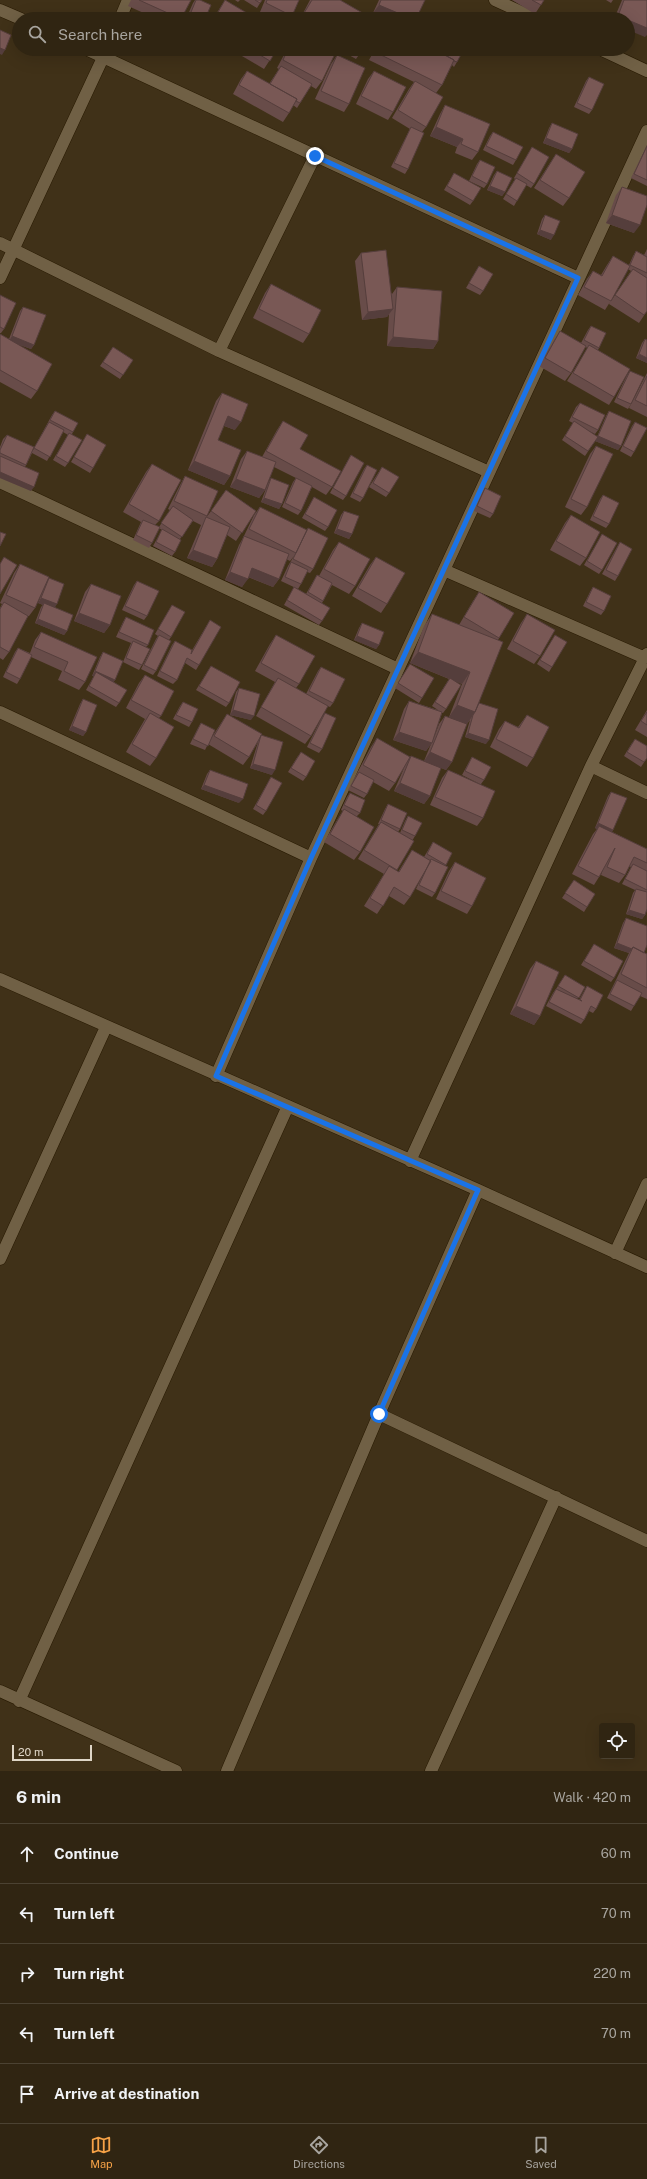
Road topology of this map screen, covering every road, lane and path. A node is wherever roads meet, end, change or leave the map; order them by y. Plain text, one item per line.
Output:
1 (128, 0) edge
2 (495, 0) edge
3 (0, 10) edge
4 (123, 12) edge
5 (521, 12) edge
6 (12, 15) edge
7 (104, 56) edge
8 (111, 56) edge
9 (615, 56) edge
10 (647, 71) edge
11 (647, 131) edge
12 (315, 156) junction
13 (0, 243) edge
14 (13, 250) junction
15 (0, 278) edge
16 (578, 278) junction
17 (219, 351) junction
18 (489, 472) junction
19 (0, 482) edge
20 (444, 570) junction
21 (646, 656) edge
22 (398, 669) junction
23 (0, 712) edge
24 (591, 766) junction
25 (647, 793) edge
26 (311, 858) junction
27 (0, 979) edge
28 (106, 1027) junction
29 (216, 1076) junction
30 (288, 1106) junction
31 (410, 1161) junction
32 (647, 1184) edge
33 (478, 1190) junction
34 (4, 1240) edge
35 (615, 1254) junction
36 (0, 1259) edge
37 (647, 1267) edge
38 (379, 1414) junction
39 (556, 1497) junction
40 (647, 1541) edge
41 (0, 1691) edge
42 (19, 1700) junction
43 (176, 1771) edge
44 (226, 1771) edge
45 (431, 1771) edge

1 - 4 street
2 - 5 street
3 - 6 street
7 - 14 street
8 - 12 street
9 - 10 street
11 - 16 street
12 - 16 street
12 - 17 street
13 - 14 street
14 - 15 street
14 - 17 street
16 - 18 street
17 - 18 street
18 - 20 street
19 - 22 street
20 - 21 street
20 - 22 street
21 - 24 street
22 - 26 street
23 - 26 street
24 - 25 street
24 - 31 street
26 - 29 street
27 - 28 street
28 - 29 street
28 - 34 street
29 - 30 street
30 - 31 street
30 - 42 street
31 - 33 street
32 - 35 street
33 - 35 street
33 - 38 street
34 - 36 street
35 - 37 street
38 - 39 street
38 - 44 street
39 - 40 street
39 - 45 street
41 - 42 street
42 - 43 street

